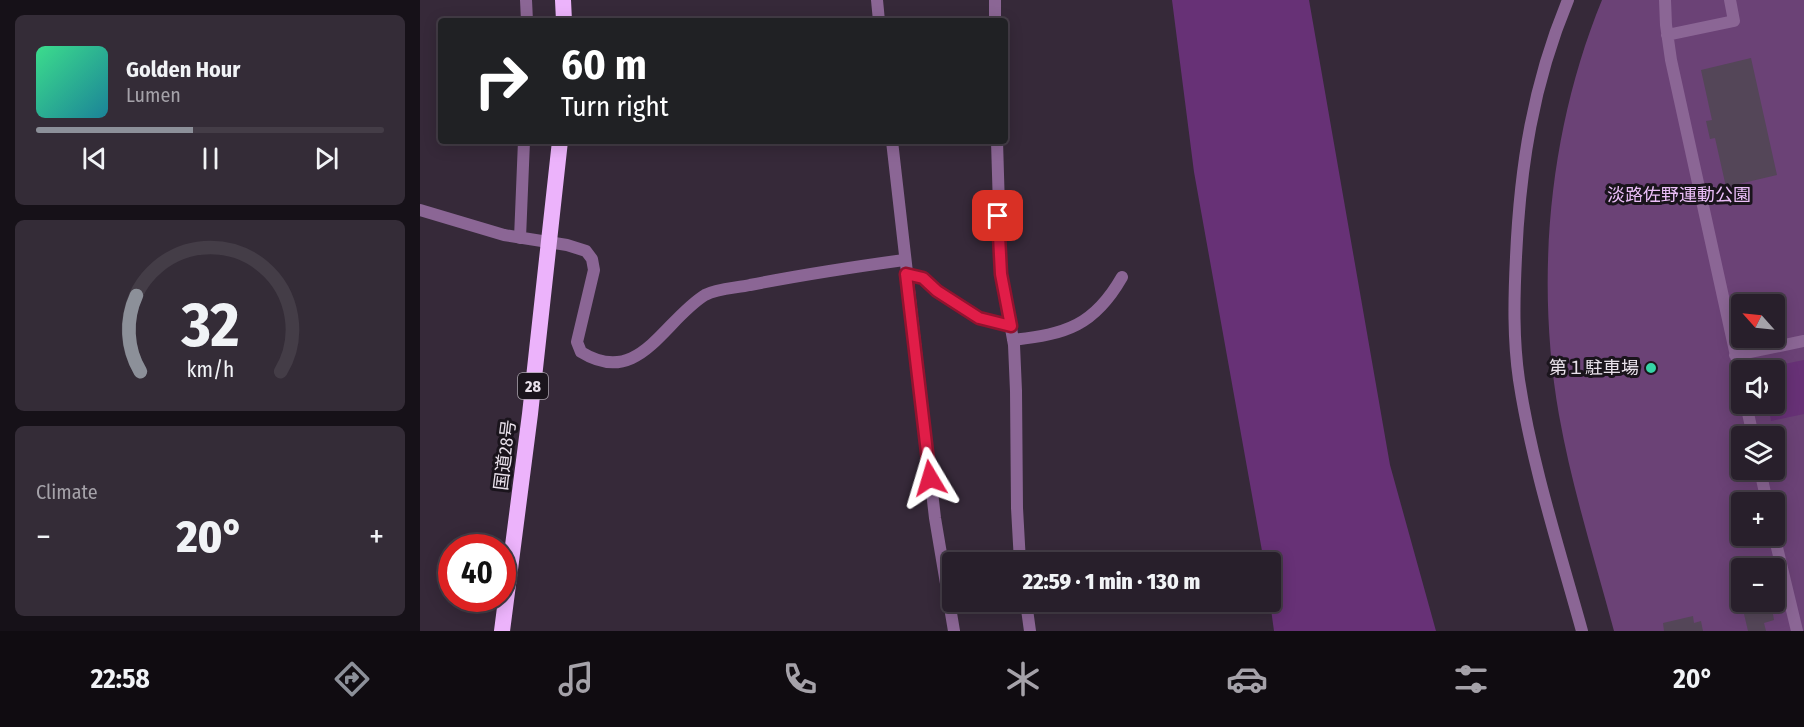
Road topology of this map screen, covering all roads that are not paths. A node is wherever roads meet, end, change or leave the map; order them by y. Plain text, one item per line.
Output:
1 (526, 0) edge
2 (563, 0) edge
3 (877, 0) edge
4 (995, 0) edge
5 (1568, 0) edge
6 (1665, 0) edge
7 (1730, 0) edge
8 (527, 18) edge
9 (564, 18) edge
10 (879, 18) edge
11 (995, 18) edge
12 (1667, 35) junction
13 (524, 144) edge
14 (560, 144) edge
15 (892, 144) edge
16 (997, 144) edge
17 (420, 210) edge
18 (520, 238) junction
19 (550, 243) junction
20 (904, 260) junction
21 (906, 274) junction
22 (1122, 277) dead end
23 (1011, 326) junction
24 (1013, 340) junction
25 (1804, 341) edge
26 (1735, 355) junction
27 (1736, 360) edge
28 (1777, 546) edge
29 (1019, 552) edge
30 (1027, 612) edge
31 (502, 631) edge
32 (954, 631) edge
33 (1030, 631) edge
34 (1582, 631) edge
35 (1797, 631) edge

1 - 8 street
2 - 9 highway
3 - 10 street
4 - 11 street
5 - 34 street
6 - 12 street
7 - 12 street
12 - 26 street
13 - 18 street
14 - 19 highway, 国道28号 / 28
15 - 20 street
16 - 23 street
17 - 18 street
18 - 19 street
19 - 20 street
19 - 31 highway, 国道28号 / 28
20 - 21 street
21 - 23 street
21 - 32 street
22 - 24 street
23 - 24 street
24 - 29 street
25 - 26 street
26 - 27 street
28 - 35 street
30 - 33 street

